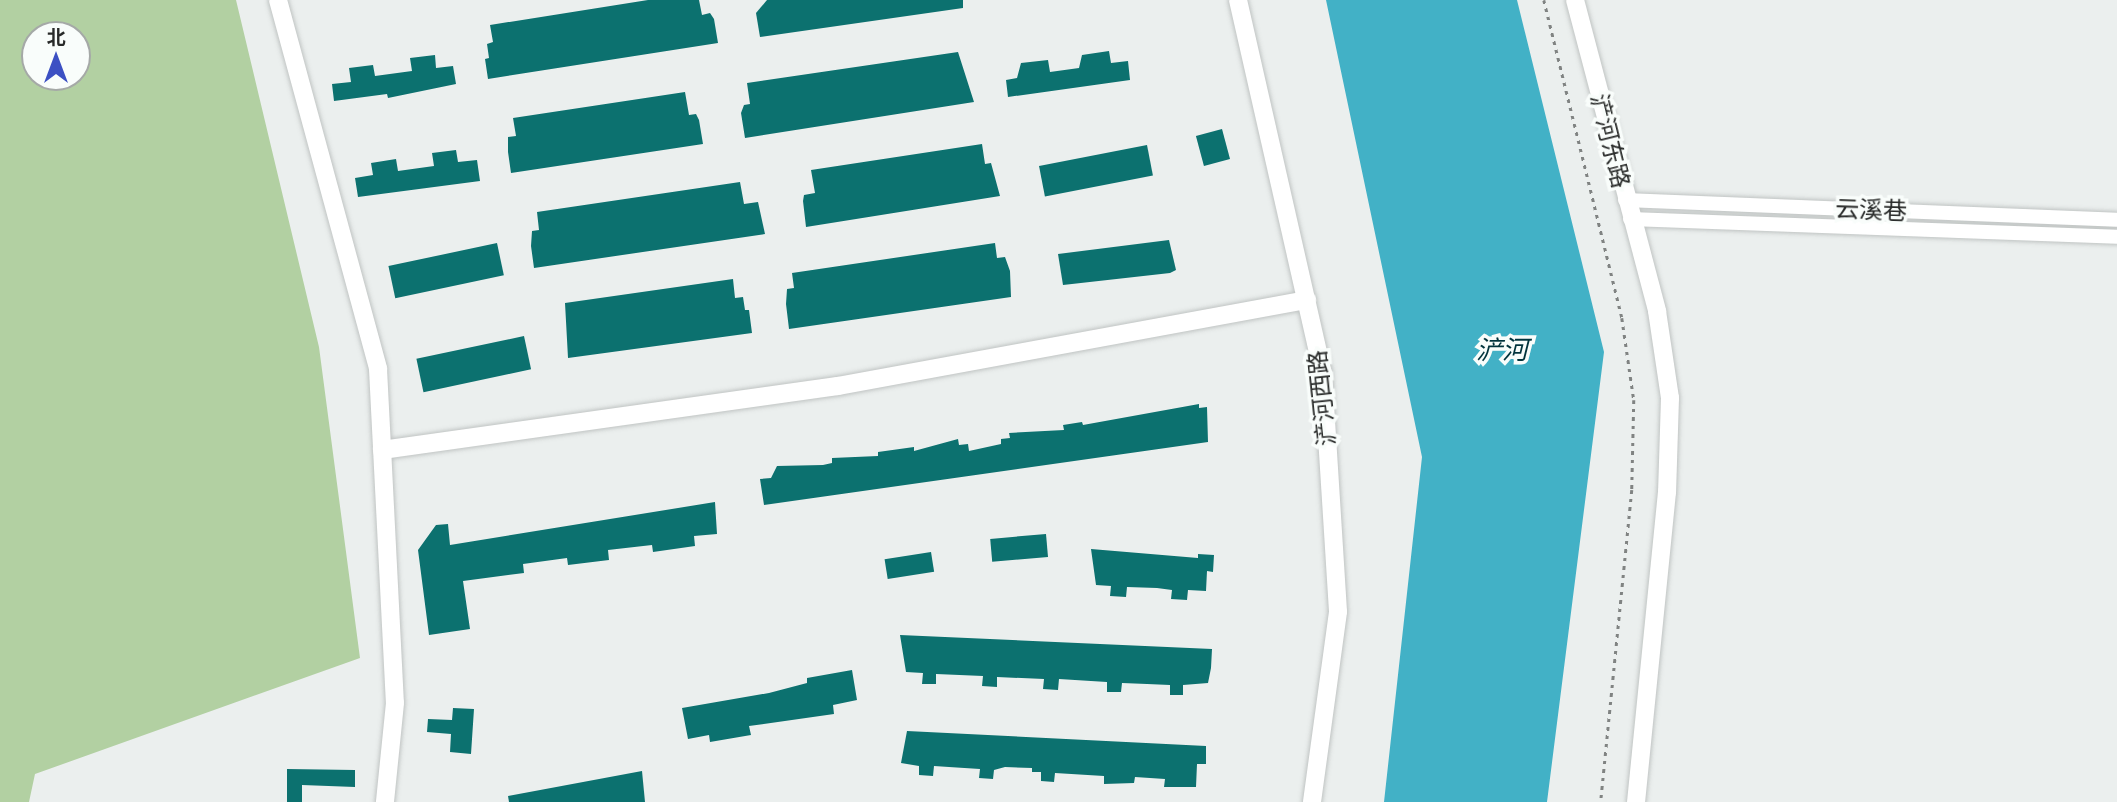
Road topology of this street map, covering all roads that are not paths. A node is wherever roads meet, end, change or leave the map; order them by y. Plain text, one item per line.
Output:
1 (278, 0) edge
2 (1238, 0) edge
3 (1562, 0) edge
4 (1575, 0) edge
5 (1625, 200) junction
6 (1630, 219) junction
7 (2117, 220) edge
8 (2117, 237) edge
9 (1307, 300) junction
10 (382, 450) junction
11 (384, 802) edge
12 (1312, 802) edge
13 (1636, 802) edge

1 - 10 street
2 - 9 street, 浐河西路
3 - 5 street, 浐河东路
4 - 5 street, 浐河东路
5 - 6 street
5 - 7 street, 云溪巷
6 - 8 street, 云溪巷
6 - 13 street
9 - 10 street
9 - 12 street, 浐河西路
10 - 11 street

